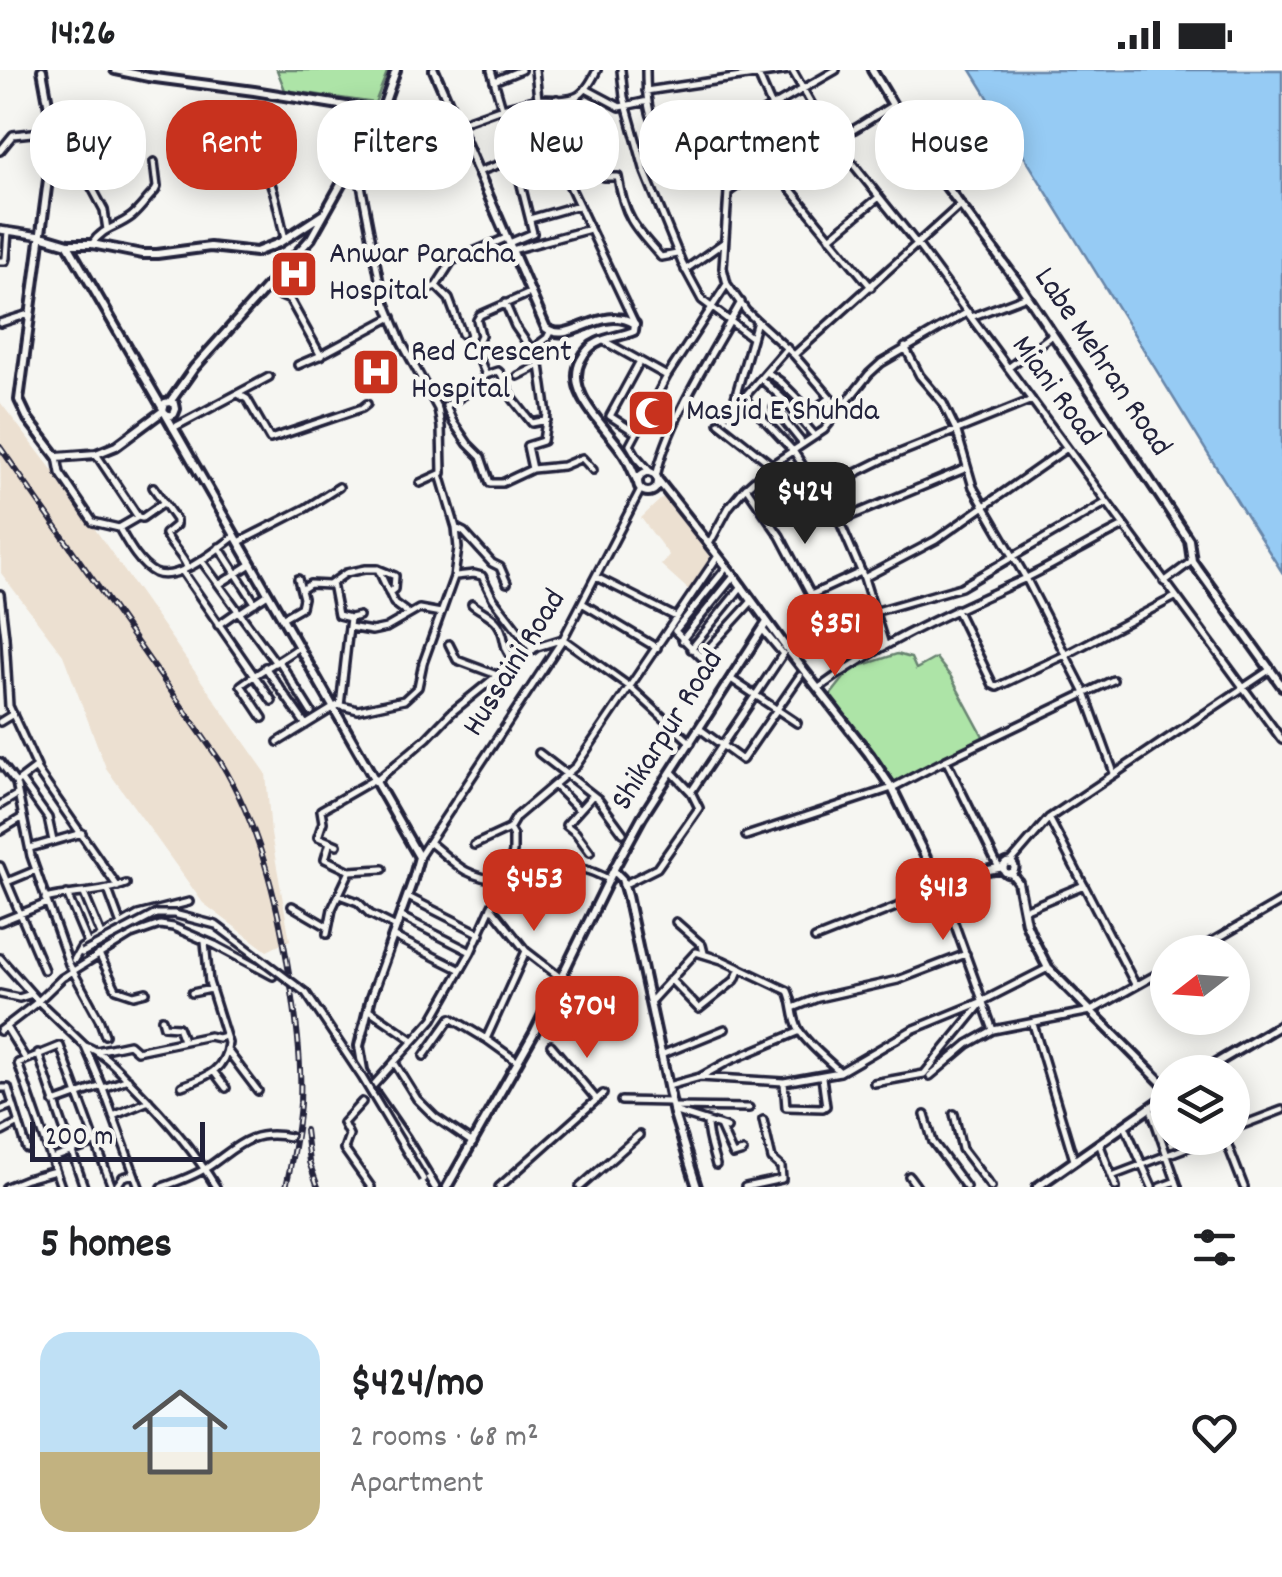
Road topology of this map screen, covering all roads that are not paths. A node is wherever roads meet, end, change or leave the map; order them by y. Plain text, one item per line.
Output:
1 (42, 70) edge
2 (115, 70) edge
3 (396, 70) edge
4 (434, 70) edge
5 (491, 70) edge
6 (521, 70) edge
7 (534, 70) edge
8 (597, 70) edge
9 (621, 70) edge
10 (646, 70) edge
11 (790, 70) edge
12 (836, 70) edge
13 (872, 70) edge
14 (757, 73) edge
15 (494, 81) junction
16 (588, 90) junction
17 (802, 90) junction
18 (646, 91) junction
19 (538, 98) junction
20 (557, 99) junction
21 (47, 100) edge
22 (385, 100) edge
23 (447, 100) edge
24 (500, 100) edge
25 (531, 100) edge
26 (648, 100) edge
27 (769, 100) edge
28 (784, 100) edge
29 (808, 100) edge
30 (891, 100) edge
31 (317, 102) edge
32 (639, 103) edge
33 (627, 106) junction
34 (30, 133) edge
35 (0, 152) edge
36 (154, 162) dead end
37 (474, 163) edge
38 (494, 167) edge
39 (855, 167) edge
40 (478, 172) junction
41 (47, 190) edge
42 (93, 190) edge
43 (275, 190) edge
44 (339, 190) edge
45 (362, 190) edge
46 (523, 190) edge
47 (572, 190) edge
48 (731, 190) edge
49 (791, 190) edge
50 (949, 190) edge
51 (728, 192) joint
52 (880, 197) junction
53 (579, 205) junction
54 (960, 205) junction
55 (326, 212) junction
56 (530, 218) junction
57 (590, 229) junction
58 (4, 230) edge
59 (107, 230) junction
60 (41, 236) junction
61 (285, 238) junction
62 (830, 238) junction
63 (725, 242) junction
64 (68, 244) junction
65 (92, 244) junction
66 (509, 244) junction
67 (917, 244) junction
68 (677, 254) junction
69 (0, 260) edge
70 (685, 270) junction
71 (726, 284) junction
72 (436, 286) junction
73 (871, 287) junction
74 (265, 289) junction
75 (530, 292) junction
76 (412, 296) dead end
77 (1027, 296) junction
78 (741, 302) junction
79 (504, 303) junction
80 (710, 307) junction
81 (29, 314) junction
82 (970, 315) junction
83 (392, 318) junction
84 (730, 321) junction
85 (756, 321) junction
86 (0, 323) edge
87 (635, 324) junction
88 (550, 332) junction
89 (462, 334) dead end
90 (1052, 335) junction
91 (752, 337) junction
92 (604, 341) junction
93 (906, 347) junction
94 (786, 348) junction
95 (532, 350) junction
96 (794, 354) junction
97 (321, 356) junction
98 (640, 361) junction
99 (298, 365) dead end
100 (540, 366) junction
101 (1008, 368) junction
102 (767, 372) junction
103 (486, 376) junction
104 (518, 376) dead end
105 (667, 376) junction
106 (269, 377) dead end
107 (761, 379) junction
108 (238, 394) junction
109 (744, 398) junction
110 (831, 398) junction
111 (784, 399) junction
112 (1032, 400) junction
113 (170, 402) junction
114 (367, 404) dead end
115 (442, 407) junction
116 (842, 410) junction
117 (164, 411) junction
118 (548, 420) junction
119 (719, 423) dead end
120 (173, 428) junction
121 (957, 432) junction
122 (636, 433) junction
123 (815, 436) junction
124 (630, 444) junction
125 (804, 444) junction
126 (1067, 448) junction
127 (794, 452) junction
128 (96, 454) junction
129 (624, 454) junction
130 (57, 457) junction
131 (772, 465) junction
132 (968, 468) junction
133 (532, 469) junction
134 (593, 470) dead end
135 (440, 474) junction
136 (655, 476) junction
137 (420, 483) dead end
138 (639, 486) junction
139 (153, 487) dead end
140 (339, 487) dead end
141 (746, 487) junction
142 (825, 488) junction
143 (1107, 502) junction
144 (163, 503) junction
145 (984, 507) junction
146 (138, 517) junction
147 (840, 521) junction
148 (1124, 526) junction
149 (119, 528) junction
150 (456, 528) junction
151 (237, 539) junction
152 (708, 544) junction
153 (219, 547) junction
154 (718, 556) junction
155 (1014, 556) junction
156 (201, 560) junction
157 (1192, 561) junction
158 (251, 564) junction
159 (727, 567) junction
160 (184, 569) junction
161 (378, 569) junction
162 (236, 573) junction
163 (863, 575) junction
164 (454, 576) junction
165 (734, 576) junction
166 (596, 577) junction
167 (1026, 578) junction
168 (298, 580) dead end
169 (1164, 582) junction
170 (332, 583) junction
171 (507, 583) dead end
172 (219, 584) junction
173 (742, 586) junction
174 (301, 590) junction
175 (389, 593) junction
176 (0, 594) edge
177 (268, 594) junction
178 (811, 594) junction
179 (1174, 596) junction
180 (752, 601) junction
181 (255, 602) junction
182 (582, 603) junction
183 (472, 604) dead end
184 (956, 609) junction
185 (239, 612) junction
186 (874, 612) junction
187 (441, 613) junction
188 (409, 614) junction
189 (359, 616) dead end
190 (676, 617) junction
191 (282, 618) junction
192 (350, 618) junction
193 (218, 625) junction
194 (349, 626) junction
195 (765, 626) junction
196 (832, 628) junction
197 (807, 638) dead end
198 (562, 639) junction
199 (682, 640) junction
200 (449, 644) dead end
201 (885, 646) junction
202 (299, 647) junction
203 (657, 648) junction
204 (692, 649) junction
205 (533, 650) junction
206 (3, 653) edge
207 (1066, 655) junction
208 (516, 661) junction
209 (277, 662) junction
210 (265, 667) junction
211 (1271, 669) junction
212 (497, 675) junction
213 (254, 676) junction
214 (800, 676) dead end
215 (731, 679) junction
216 (1113, 680) dead end
217 (1282, 686) edge
218 (630, 687) junction
219 (819, 688) junction
220 (1242, 688) junction
221 (1085, 693) junction
222 (755, 696) junction
223 (272, 702) dead end
224 (337, 707) junction
225 (777, 710) junction
226 (311, 712) dead end
227 (13, 714) junction
228 (263, 718) dead end
229 (0, 722) edge
230 (796, 723) dead end
231 (306, 725) junction
232 (700, 729) junction
233 (1282, 740) edge
234 (278, 742) dead end
235 (691, 743) junction
236 (722, 746) junction
237 (539, 753) dead end
238 (946, 760) junction
239 (0, 762) edge
240 (36, 769) junction
241 (672, 772) junction
242 (567, 774) junction
243 (1114, 774) junction
244 (375, 781) junction
245 (18, 782) junction
246 (554, 786) junction
247 (892, 788) junction
248 (691, 792) junction
249 (18, 794) junction
250 (593, 795) junction
251 (0, 806) edge
252 (579, 810) junction
253 (23, 816) junction
254 (1049, 818) junction
255 (509, 830) junction
256 (0, 831) edge
257 (82, 833) junction
258 (623, 833) dead end
259 (746, 836) dead end
260 (53, 841) junction
261 (429, 842) junction
262 (474, 845) dead end
263 (30, 848) junction
264 (590, 852) dead end
265 (420, 857) junction
266 (0, 866) edge
267 (1004, 866) junction
268 (383, 869) dead end
269 (36, 870) junction
270 (350, 870) junction
271 (612, 875) junction
272 (942, 878) junction
273 (6, 882) junction
274 (507, 882) junction
275 (126, 884) dead end
276 (624, 885) junction
277 (1084, 885) junction
278 (118, 887) junction
279 (942, 889) junction
280 (108, 890) junction
281 (84, 892) junction
282 (67, 894) junction
283 (338, 895) junction
284 (408, 896) junction
285 (46, 901) junction
286 (1282, 901) edge
287 (189, 902) dead end
288 (292, 906) dead end
289 (490, 907) junction
290 (1024, 910) junction
291 (20, 914) junction
292 (400, 916) junction
293 (0, 922) edge
294 (676, 922) dead end
295 (122, 924) junction
296 (396, 926) junction
297 (480, 934) junction
298 (1223, 935) edge
299 (393, 936) junction
300 (102, 937) junction
301 (815, 939) dead end
302 (205, 940) junction
303 (88, 944) junction
304 (526, 951) junction
305 (472, 952) junction
306 (704, 953) junction
307 (100, 954) junction
308 (966, 954) junction
309 (0, 958) edge
310 (72, 965) junction
311 (740, 968) junction
312 (1048, 968) junction
313 (44, 970) dead end
314 (462, 970) junction
315 (273, 976) dead end
316 (561, 978) junction
317 (1150, 978) edge
318 (670, 979) junction
319 (1136, 986) junction
320 (211, 989) junction
321 (146, 992) dead end
322 (192, 993) dead end
323 (0, 994) edge
324 (32, 994) junction
325 (38, 1001) junction
326 (649, 1002) junction
327 (983, 1002) junction
328 (793, 1008) junction
329 (368, 1009) junction
330 (1091, 1011) junction
331 (162, 1018) dead end
332 (1033, 1023) junction
333 (1282, 1024) edge
334 (3, 1029) edge
335 (725, 1029) dead end
336 (993, 1030) junction
337 (800, 1032) junction
338 (105, 1036) dead end
339 (225, 1036) junction
340 (486, 1038) junction
341 (183, 1040) junction
342 (413, 1040) junction
343 (552, 1045) dead end
344 (84, 1046) junction
345 (227, 1050) junction
346 (96, 1051) junction
347 (38, 1053) junction
348 (661, 1055) junction
349 (1230, 1055) edge
350 (424, 1056) dead end
351 (25, 1058) junction
352 (394, 1062) junction
353 (518, 1062) junction
354 (214, 1072) junction
355 (840, 1072) junction
356 (1150, 1073) edge
357 (930, 1076) dead end
358 (700, 1077) junction
359 (822, 1077) junction
360 (128, 1080) junction
361 (784, 1082) junction
362 (874, 1083) dead end
363 (182, 1086) dead end
364 (668, 1086) junction
365 (103, 1087) junction
366 (0, 1088) edge
367 (226, 1088) dead end
368 (371, 1088) junction
369 (258, 1091) dead end
370 (77, 1094) junction
371 (603, 1094) dead end
372 (596, 1100) junction
373 (149, 1101) junction
374 (622, 1101) dead end
375 (362, 1102) dead end
376 (54, 1103) junction
377 (13, 1105) junction
378 (672, 1107) junction
379 (1150, 1107) edge
380 (748, 1108) dead end
381 (0, 1110) edge
382 (1282, 1110) edge
383 (954, 1114) dead end
384 (925, 1115) dead end
385 (113, 1116) junction
386 (763, 1120) dead end
387 (707, 1122) junction
388 (1250, 1122) edge
389 (19, 1123) junction
390 (1125, 1124) junction
391 (2, 1132) edge
392 (639, 1135) dead end
393 (290, 1137) dead end
394 (1098, 1142) junction
395 (95, 1143) junction
396 (472, 1143) junction
397 (28, 1148) dead end
398 (72, 1151) junction
399 (743, 1152) dead end
400 (1167, 1155) joint
401 (1232, 1155) edge
402 (51, 1159) junction
403 (1074, 1160) junction
404 (716, 1165) dead end
405 (1142, 1165) junction
406 (205, 1169) junction
407 (55, 1171) junction
408 (134, 1174) junction
409 (910, 1176) dead end
410 (1112, 1176) junction
411 (1177, 1184) edge
412 (6, 1187) edge
413 (61, 1187) edge
414 (84, 1187) edge
415 (114, 1187) edge
416 (138, 1187) edge
417 (162, 1187) edge
418 (216, 1187) edge
419 (371, 1187) edge
420 (432, 1187) edge
421 (447, 1187) edge
422 (499, 1187) edge
423 (580, 1187) edge
424 (697, 1187) edge
425 (745, 1187) edge
426 (917, 1187) edge
427 (966, 1187) edge
428 (991, 1187) edge
429 (1037, 1187) edge
430 (1116, 1187) edge
431 (1156, 1187) edge
432 (1244, 1187) edge

1 - 21 street
2 - 31 street
3 - 22 street
4 - 23 street
5 - 15 street
6 - 15 street
7 - 19 street
8 - 16 street
9 - 33 street
10 - 18 street
11 - 14 street
11 - 17 street, Miani Road
12 - 17 street
13 - 30 street, Labe Mehran Road
14 - 18 street
14 - 27 street
15 - 24 street
16 - 20 street
16 - 33 street
17 - 28 street
17 - 29 street, Miani Road
18 - 26 street
19 - 20 street
19 - 25 street
20 - 68 street
32 - 33 street
33 - 68 street
34 - 35 street
36 - 59 street
37 - 40 street
38 - 40 street
39 - 52 street, Miani Road
40 - 66 street
41 - 60 street
42 - 59 street
43 - 61 street
44 - 55 street
45 - 83 street
46 - 56 street
47 - 53 street
48 - 51 street
49 - 62 street
50 - 54 street, Labe Mehran Road
51 - 63 street
52 - 62 street
52 - 67 street, Miani Road
53 - 56 street
53 - 57 street
54 - 67 street
54 - 77 street, Labe Mehran Road
55 - 61 street
55 - 74 street
56 - 66 street
57 - 66 street
57 - 87 street
58 - 60 street
58 - 69 street
59 - 65 street
60 - 64 street
60 - 81 street
61 - 65 street
62 - 73 street
63 - 70 street
63 - 71 street
64 - 65 street
64 - 117 street
66 - 72 street
66 - 75 street
67 - 73 street
67 - 82 street, Miani Road
68 - 70 street
70 - 80 street
71 - 78 street
71 - 80 street
72 - 76 street
72 - 89 street
73 - 96 street
74 - 97 street
74 - 113 street
75 - 79 street
75 - 88 street
77 - 82 street
77 - 90 street, Labe Mehran Road
78 - 84 street
78 - 85 street
79 - 95 street
79 - 103 street
80 - 84 street
80 - 105 street
81 - 86 street
81 - 130 street
82 - 93 street
82 - 101 street, Miani Road
83 - 97 street
83 - 115 street
84 - 91 street
84 - 136 street
85 - 91 street
85 - 94 street
87 - 88 street
87 - 92 street
88 - 95 street
90 - 101 street
90 - 157 street, Labe Mehran Road
91 - 109 street
92 - 98 street
92 - 129 street
93 - 116 street
93 - 121 street
94 - 96 street
94 - 102 street
95 - 100 street
96 - 110 street
97 - 99 street
98 - 105 street
98 - 122 street
100 - 104 street
100 - 118 street
101 - 112 street, Miani Road
102 - 107 street
102 - 110 street
103 - 115 street
103 - 118 street
105 - 122 street
106 - 108 street
107 - 109 street
107 - 111 street
108 - 114 street
108 - 120 street
109 - 127 street
110 - 116 street
111 - 123 street
111 - 125 street
112 - 121 street
112 - 126 street, Miani Road
113 - 117 street
113 - 117 street
115 - 133 street
115 - 135 street
116 - 123 street
117 - 120 street
117 - 128 street
118 - 133 street
119 - 131 street
120 - 151 street
121 - 132 street
121 - 142 street
122 - 124 street
123 - 125 street
124 - 129 street
124 - 136 street
125 - 127 street
126 - 143 street, Miani Road
126 - 145 street
127 - 131 street
127 - 142 street
128 - 130 street
128 - 146 street
129 - 138 street
130 - 149 street
131 - 141 street
132 - 145 street
132 - 147 street
133 - 134 street
135 - 137 street
135 - 150 street
136 - 138 street
136 - 138 street
136 - 152 street
138 - 166 street, Hussaini Road
139 - 144 street
140 - 151 street
141 - 152 street
141 - 178 street
142 - 147 street
143 - 148 street, Miani Road
143 - 155 street
144 - 146 street
144 - 160 street
145 - 155 street
145 - 163 street
146 - 149 street
147 - 163 street
148 - 167 street
148 - 169 street, Miani Road
149 - 160 street
150 - 164 street
150 - 171 street
151 - 153 street
151 - 158 street
152 - 154 street
153 - 156 street
153 - 162 street
154 - 159 street
154 - 190 street
155 - 167 street
155 - 186 street
156 - 160 street
156 - 172 street
157 - 169 street
157 - 211 street, Labe Mehran Road
158 - 162 street
158 - 177 street
159 - 165 street
159 - 199 street
160 - 193 street
161 - 170 street
161 - 175 street
161 - 175 street
162 - 172 street
162 - 181 street
163 - 178 street
163 - 186 street
164 - 187 street
164 - 205 street
165 - 173 street
165 - 199 street
166 - 182 street, Hussaini Road
166 - 190 street
167 - 184 street
167 - 207 street
168 - 174 street
169 - 179 street, Miani Road
170 - 174 street
170 - 192 street
172 - 185 street
173 - 180 street
173 - 204 street
174 - 191 street
175 - 188 street
176 - 206 street
177 - 181 street
177 - 191 street
178 - 196 street
179 - 207 street
179 - 220 street, Miani Road
180 - 195 street
180 - 204 street
181 - 185 street
182 - 198 street, Hussaini Road
182 - 203 street
183 - 208 street
184 - 201 street
184 - 207 street
185 - 193 street
185 - 209 street
186 - 196 street
186 - 201 street
187 - 188 street
187 - 224 street
188 - 194 street
189 - 192 street
190 - 203 street
191 - 202 street
192 - 194 street
193 - 213 street
194 - 224 street
195 - 215 street, Shikarpur Road
195 - 219 street
195 - 222 street
196 - 197 street
198 - 205 street
198 - 218 street
198 - 261 street, Hussaini Road
199 - 204 street
200 - 212 street
201 - 219 street
202 - 209 street
202 - 224 street
203 - 218 street
205 - 208 street
206 - 227 street
207 - 221 street
208 - 212 street
209 - 210 street
209 - 226 street
210 - 213 street
210 - 231 street
211 - 217 street, Labe Mehran Road
211 - 220 street
212 - 244 street
213 - 223 street
213 - 228 street
214 - 225 street
215 - 222 street
215 - 232 street, Shikarpur Road
216 - 221 street
218 - 235 street
218 - 242 street
219 - 247 street
220 - 233 street, Miani Road
220 - 243 street
221 - 238 street
221 - 243 street
222 - 225 street
222 - 236 street
224 - 231 street
224 - 244 street
225 - 230 street
225 - 236 street
227 - 229 street
227 - 240 street
231 - 234 street
232 - 235 street, Shikarpur Road
232 - 236 street
235 - 241 street, Shikarpur Road
236 - 248 street
237 - 242 street
238 - 247 street
238 - 267 street
239 - 245 street
240 - 245 street
240 - 257 street
241 - 248 street
241 - 271 street, Shikarpur Road
242 - 246 street
242 - 250 street
243 - 254 street
244 - 265 street
244 - 270 street
245 - 249 street
245 - 260 street
246 - 252 street
246 - 255 street
247 - 259 street
247 - 272 street
248 - 276 street
249 - 251 street
249 - 253 street
250 - 252 street
250 - 258 street
252 - 264 street
253 - 256 street
253 - 263 street
254 - 267 street
254 - 277 street
255 - 262 street
255 - 274 street
257 - 260 street
257 - 278 street
260 - 263 street
261 - 265 street, Hussaini Road
261 - 274 street
263 - 269 street
265 - 284 street
266 - 273 street
267 - 272 street
267 - 290 street
268 - 270 street
269 - 273 street
269 - 285 street
270 - 283 street
271 - 274 street
271 - 276 street
271 - 316 street, Shikarpur Road
272 - 279 street
273 - 291 street
274 - 289 street
275 - 278 street
276 - 326 street
277 - 290 street
277 - 319 street
278 - 280 street
279 - 301 street
279 - 308 street
280 - 281 street
280 - 295 street
281 - 282 street
281 - 300 street
282 - 285 street
282 - 303 street
283 - 288 street
283 - 296 street
284 - 292 street
284 - 297 street
285 - 291 street
285 - 310 street
286 - 298 street
287 - 295 street
289 - 297 street
289 - 304 street
290 - 312 street
291 - 293 street
291 - 313 street
292 - 296 street
292 - 305 street
294 - 306 street
295 - 300 street
296 - 299 street
297 - 305 street
299 - 314 street
299 - 329 street
300 - 303 street
302 - 307 street
302 - 315 street
302 - 320 street
303 - 310 street
304 - 316 street
304 - 340 street
305 - 314 street
306 - 311 street
306 - 318 street
307 - 310 street
307 - 321 street
308 - 327 street
308 - 328 street
309 - 324 street
310 - 325 street
310 - 338 street
310 - 420 street, bridge
311 - 318 street
311 - 328 street
312 - 327 street
312 - 330 street
314 - 342 street
316 - 353 street, Shikarpur Road
317 - 319 street
318 - 326 street
319 - 330 street
320 - 322 street
320 - 339 street
323 - 324 street
324 - 325 street
325 - 334 street
325 - 344 street
326 - 348 street
327 - 336 street
327 - 355 street
327 - 362 street
328 - 337 street
329 - 342 street
329 - 368 street
330 - 332 street
330 - 356 street
331 - 341 street
332 - 336 street
332 - 403 street
333 - 349 street
334 - 351 street
335 - 348 street
336 - 357 street
337 - 355 street
337 - 358 street
339 - 341 street
339 - 345 street
340 - 350 street
340 - 353 street
341 - 346 street
342 - 352 street
343 - 372 street
344 - 346 street
344 - 365 street
345 - 354 street
345 - 369 street
346 - 360 street
347 - 351 street
347 - 370 street
347 - 376 street
348 - 364 street
351 - 402 street
352 - 368 street
352 - 396 street
353 - 396 street, Shikarpur Road
354 - 363 street
354 - 367 street
355 - 359 street
358 - 361 street
358 - 364 street
359 - 361 street
359 - 361 street
360 - 365 street
360 - 373 street
364 - 378 street
365 - 370 street
365 - 385 street
366 - 377 street
368 - 420 street
370 - 376 street
370 - 395 street
371 - 372 street
372 - 422 street
373 - 385 street
373 - 406 street
374 - 378 street
375 - 419 street
376 - 398 street
377 - 381 street
377 - 389 street
378 - 380 street
378 - 387 street
378 - 424 street
379 - 390 street
382 - 388 street
383 - 428 street
384 - 427 street
385 - 408 street
386 - 425 street
387 - 399 street
387 - 404 street
389 - 391 street
389 - 397 street
390 - 394 street
390 - 405 street
392 - 423 street
393 - 406 street
394 - 403 street
394 - 410 street
395 - 398 street
395 - 415 street
396 - 421 street, Shikarpur Road
398 - 402 street
398 - 414 street
400 - 405 street
400 - 411 street
401 - 432 street
402 - 407 street
403 - 429 street
405 - 410 street
405 - 431 street
406 - 417 street
406 - 418 street
407 - 412 street
407 - 413 street
408 - 415 street
408 - 416 street
409 - 426 street
410 - 430 street
411 - 431 street

